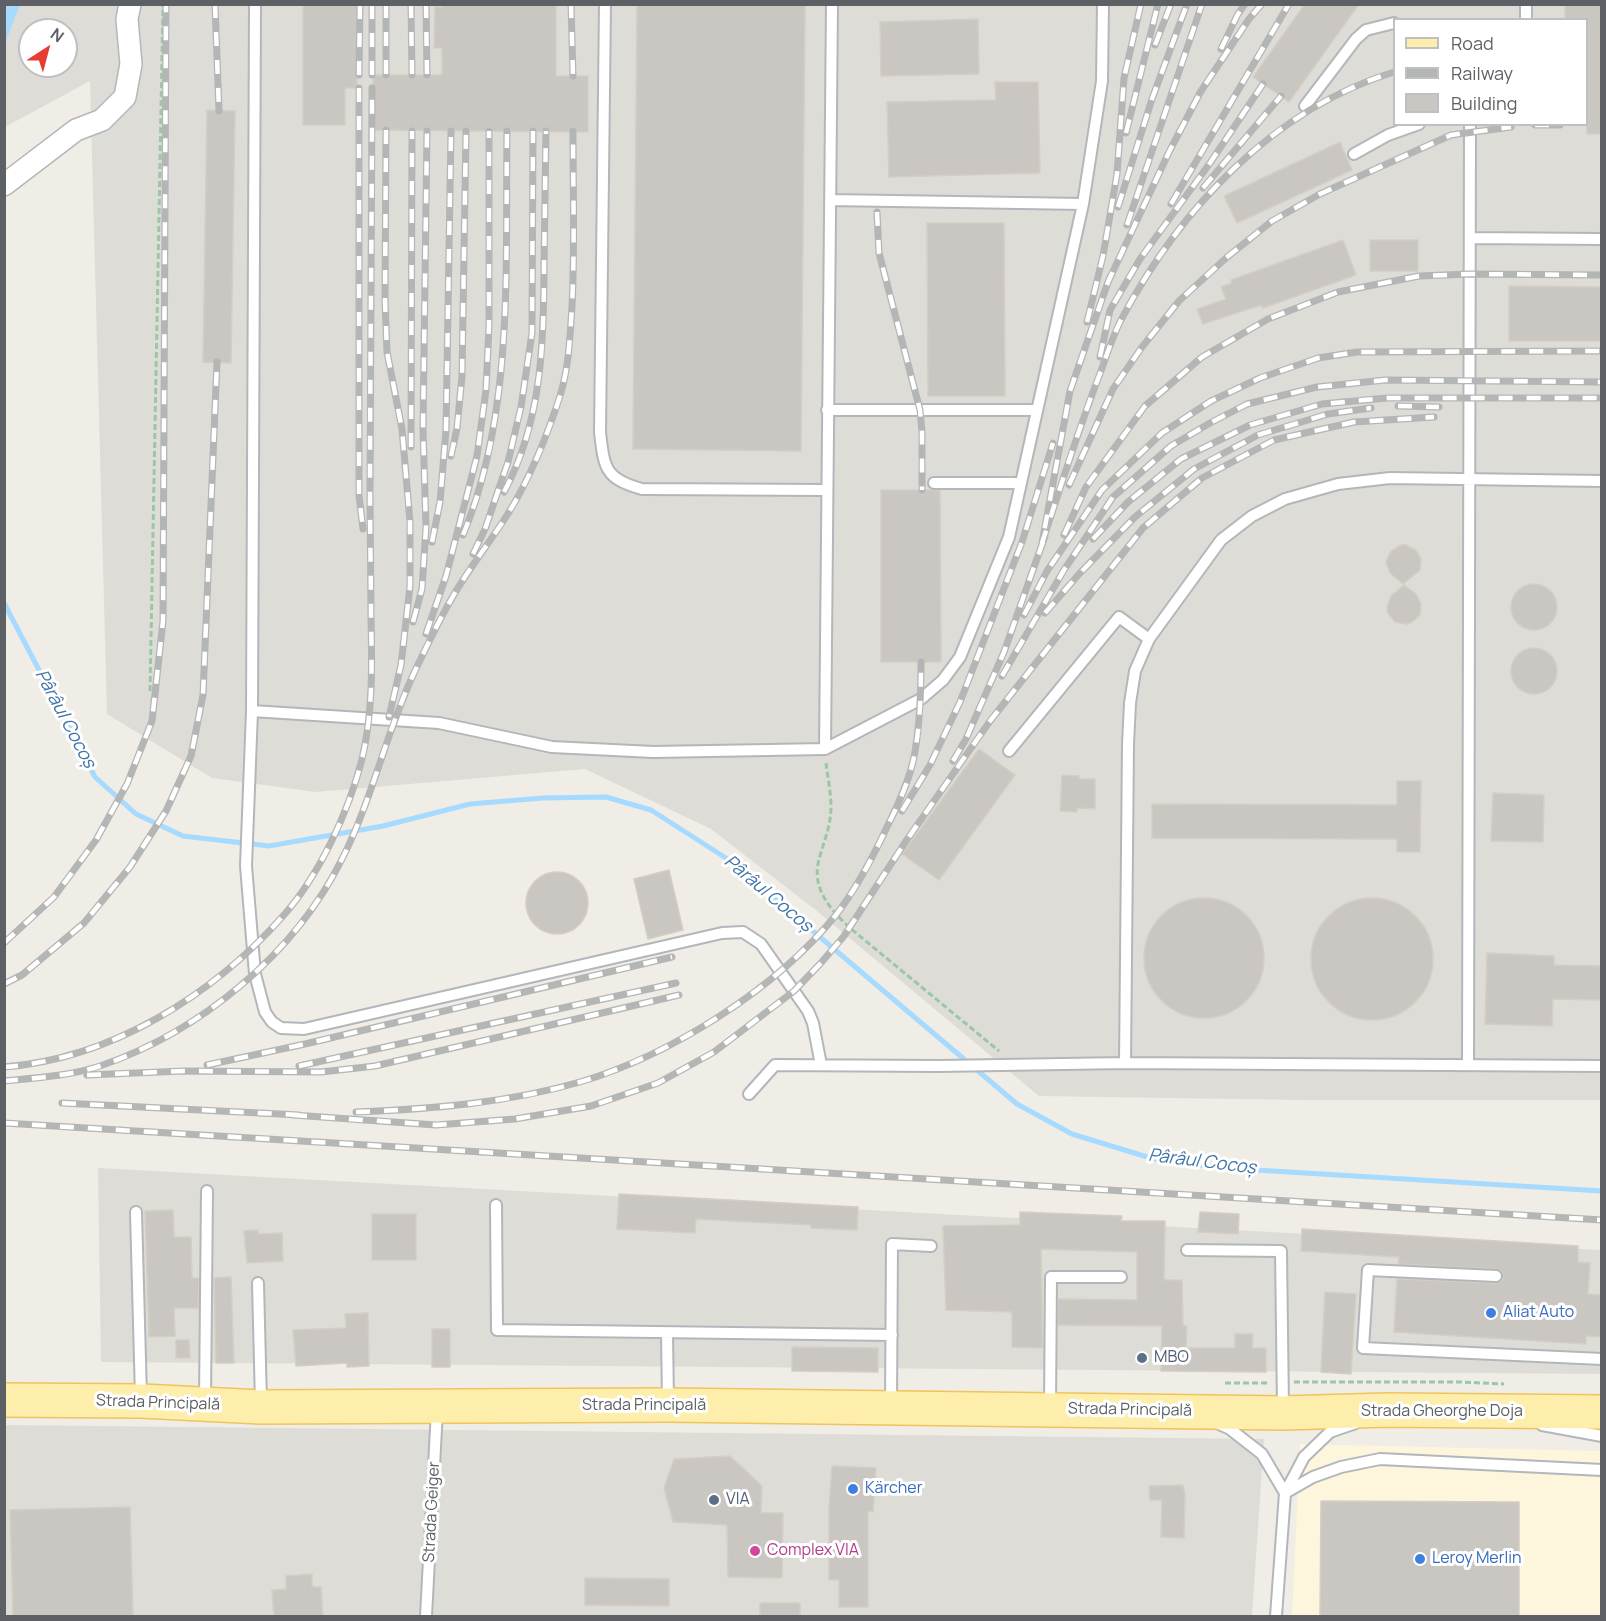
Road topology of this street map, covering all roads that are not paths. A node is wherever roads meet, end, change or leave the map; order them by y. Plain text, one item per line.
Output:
1 (130, 4) edge
2 (255, 4) edge
3 (605, 4) edge
4 (832, 4) edge
5 (1103, 4) edge
6 (1393, 23) edge
7 (1305, 105) dead end
8 (1413, 126) edge
9 (1470, 126) edge
10 (1354, 154) dead end
11 (4, 185) edge
12 (830, 200) junction
13 (1083, 204) junction
14 (1471, 238) junction
15 (1602, 239) edge
16 (827, 410) junction
17 (1036, 410) junction
18 (1468, 480) junction
19 (1602, 481) edge
20 (934, 483) dead end
21 (1020, 483) junction
22 (826, 490) junction
23 (1149, 639) junction
24 (252, 711) junction
25 (825, 749) junction
26 (1009, 751) dead end
27 (1125, 1063) junction
28 (821, 1065) junction
29 (1468, 1065) junction
30 (1602, 1066) edge
31 (749, 1094) dead end
32 (207, 1191) dead end
33 (496, 1205) dead end
34 (136, 1212) dead end
35 (931, 1246) dead end
36 (1187, 1250) dead end
37 (1496, 1276) dead end
38 (1121, 1277) dead end
39 (258, 1283) dead end
40 (667, 1333) junction
41 (892, 1335) junction
42 (1602, 1359) edge
43 (4, 1400) edge
44 (141, 1401) junction
45 (205, 1405) junction
46 (668, 1405) junction
47 (261, 1407) junction
48 (437, 1407) junction
49 (891, 1407) junction
50 (1050, 1408) junction
51 (1187, 1410) junction
52 (1388, 1410) junction
53 (1480, 1412) junction
54 (1602, 1412) edge
55 (1283, 1413) junction
56 (1602, 1436) edge
57 (1602, 1470) edge
58 (1285, 1493) junction
59 (426, 1617) edge
60 (1276, 1617) edge

1 - 11 street
2 - 24 lane
3 - 22 lane
4 - 12 lane
5 - 13 lane
6 - 7 lane
8 - 10 lane
9 - 14 lane
12 - 13 lane
12 - 16 lane
13 - 17 lane
14 - 15 lane
14 - 18 lane
16 - 17 lane
16 - 22 lane
17 - 21 lane
18 - 19 lane
18 - 23 lane
18 - 29 lane
20 - 21 lane
21 - 25 lane
22 - 25 lane
23 - 26 lane
23 - 27 lane
24 - 25 lane
24 - 28 lane
27 - 28 lane
27 - 29 lane
28 - 31 lane
29 - 30 lane
32 - 45 lane
33 - 40 lane
34 - 44 lane
35 - 41 lane
36 - 55 lane
37 - 42 lane
38 - 50 lane
39 - 47 lane
40 - 41 lane
40 - 46 lane
41 - 49 lane
43 - 44 main road, Strada Principală
44 - 45 main road, Strada Principală
45 - 47 main road, Strada Principală
46 - 48 main road, Strada Principală
46 - 49 main road, Strada Principală
47 - 48 main road, Strada Principală
48 - 59 lane, Strada Geiger
49 - 50 main road, Strada Principală
50 - 51 main road, Strada Principală
51 - 55 main road, Strada Principală
51 - 58 lane
52 - 53 main road, Strada Gheorghe Doja
52 - 55 main road, Strada Gheorghe Doja
52 - 58 lane
53 - 54 main road, Strada Gheorghe Doja
53 - 56 lane
57 - 58 lane
58 - 60 lane

